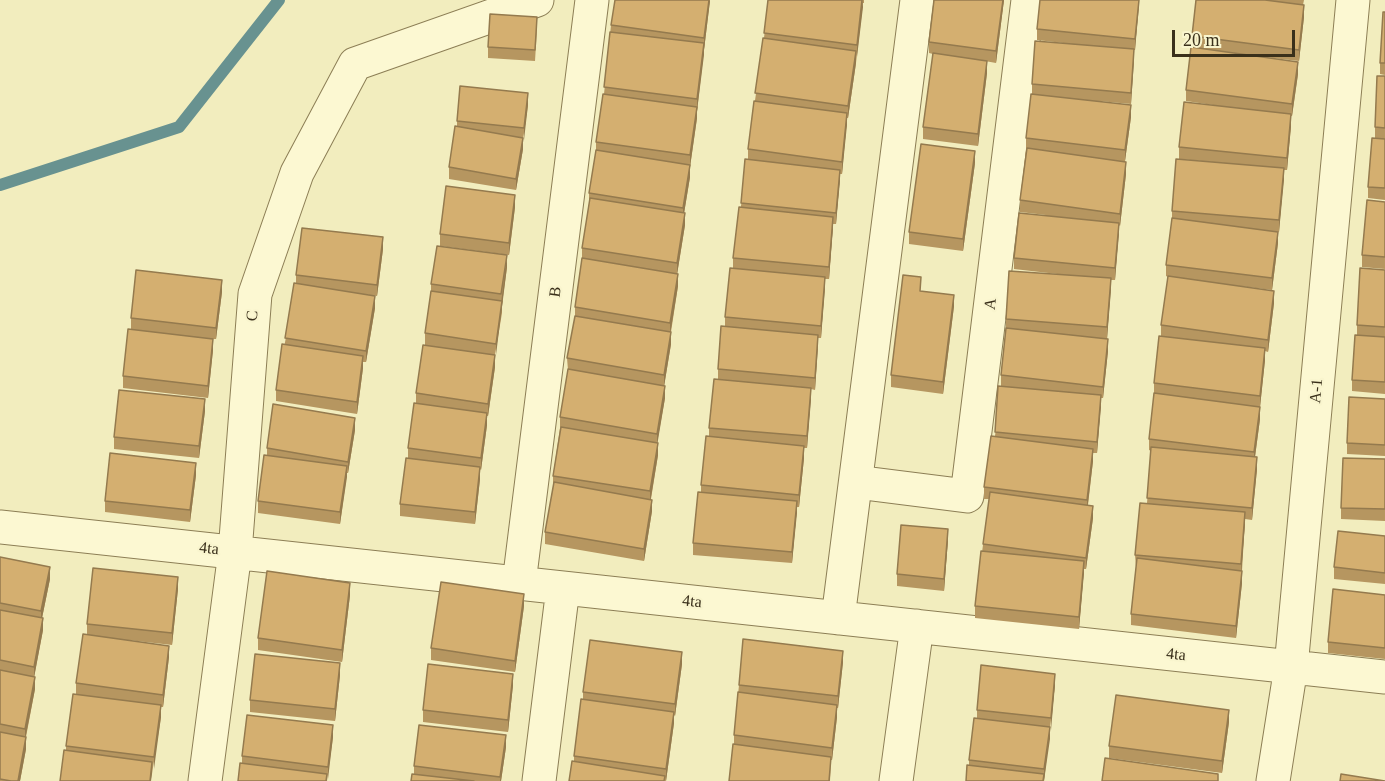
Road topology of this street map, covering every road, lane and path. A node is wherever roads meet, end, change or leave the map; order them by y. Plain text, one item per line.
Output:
1 (537, 0) edge
2 (592, 0) edge
3 (917, 0) edge
4 (1028, 0) edge
5 (1353, 0) edge
6 (856, 482) junction
7 (0, 527) edge
8 (235, 552) junction
9 (519, 583) junction
10 (562, 588) junction
11 (838, 618) junction
12 (917, 626) junction
13 (1291, 667) junction
14 (1385, 677) edge
15 (205, 781) edge
16 (539, 781) edge
17 (896, 781) edge
18 (1274, 781) edge

1 - 8 street, C
2 - 9 street, B
3 - 6 street
4 - 6 street, A
5 - 13 street, A-1
6 - 11 street
7 - 8 street, 4ta
8 - 9 street, 4ta
8 - 15 street, C
9 - 10 street, 4ta
10 - 11 street, 4ta
10 - 16 street
11 - 12 street, 4ta
12 - 13 street, 4ta
12 - 17 street
13 - 14 street, 4ta
13 - 18 street, A-1

